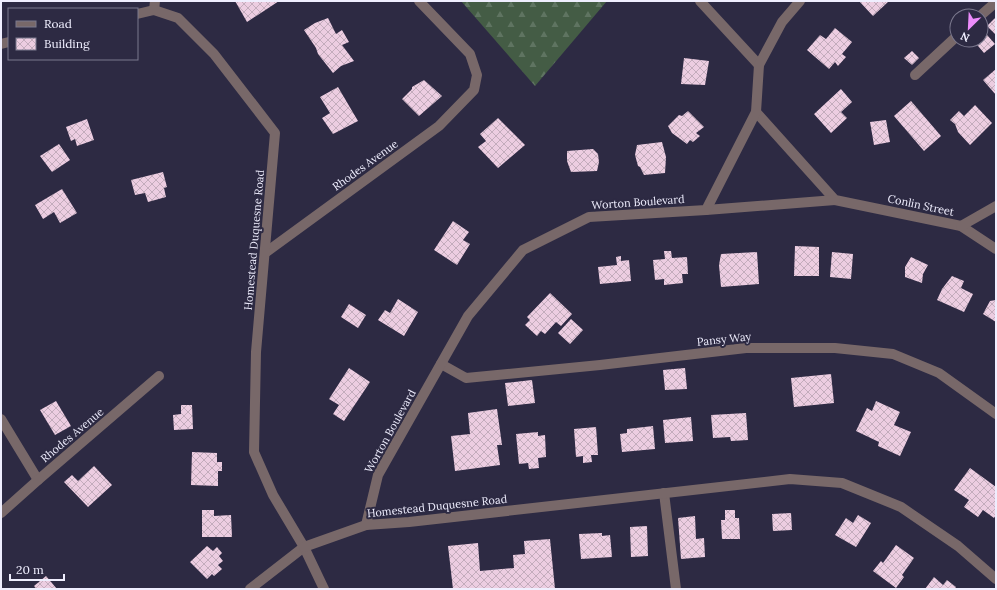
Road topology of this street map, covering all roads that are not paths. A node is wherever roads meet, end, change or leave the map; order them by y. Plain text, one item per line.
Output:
1 (419, 1) edge
2 (700, 1) edge
3 (800, 1) edge
4 (155, 6) edge
5 (138, 14) edge
6 (949, 44) edge
7 (759, 65) junction
8 (915, 76) dead end
9 (756, 112) junction
10 (835, 200) junction
11 (996, 206) edge
12 (706, 210) junction
13 (961, 226) junction
14 (996, 249) edge
15 (265, 253) junction
16 (441, 364) junction
17 (159, 376) dead end
18 (996, 414) edge
19 (1, 419) edge
20 (38, 480) junction
21 (664, 493) junction
22 (1, 513) edge
23 (366, 525) junction
24 (304, 547) junction
25 (996, 579) edge
26 (250, 589) edge
27 (324, 589) edge
28 (676, 589) edge

1 - 15 street, Rhodes Avenue
2 - 7 street
3 - 7 street
4 - 5 street, Homestead Duquesne Road
4 - 15 street, Homestead Duquesne Road
6 - 8 street
7 - 9 street
9 - 10 street
9 - 12 street
10 - 12 street, Conlin Street
10 - 13 street, Conlin Street
11 - 13 street
12 - 16 street, Worton Boulevard
13 - 14 street, Conlin Street
15 - 24 street, Homestead Duquesne Road
16 - 18 street, Pansy Way
16 - 23 street, Worton Boulevard
17 - 20 street, Rhodes Avenue
19 - 20 street
20 - 22 street, Rhodes Avenue
21 - 23 street, Homestead Duquesne Road
21 - 25 street, Homestead Duquesne Road
21 - 28 street
23 - 24 street, Homestead Duquesne Road
24 - 26 street
24 - 27 street

